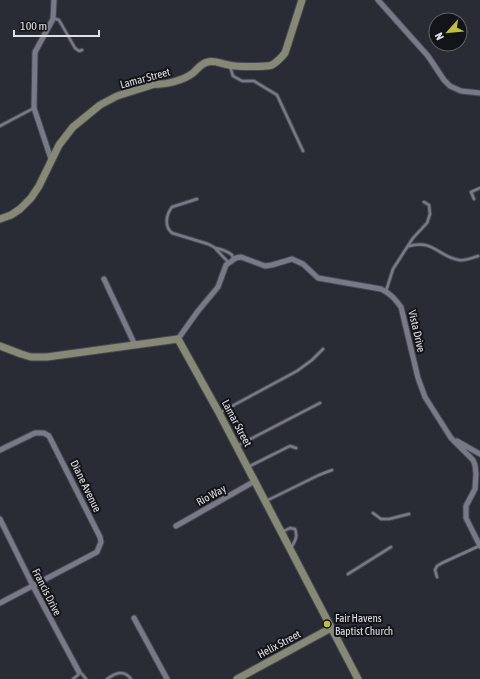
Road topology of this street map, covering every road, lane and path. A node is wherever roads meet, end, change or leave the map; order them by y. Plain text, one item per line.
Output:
1 (54, 0) edge
2 (302, 0) edge
3 (378, 0) edge
4 (53, 18) junction
5 (82, 50) dead end
6 (230, 66) junction
7 (480, 92) edge
8 (34, 108) junction
9 (0, 126) edge
10 (303, 152) dead end
11 (51, 159) junction
12 (480, 188) edge
13 (197, 199) dead end
14 (474, 199) dead end
15 (424, 202) dead end
16 (0, 219) edge
17 (408, 246) junction
18 (215, 248) junction
19 (478, 256) dead end
20 (231, 261) junction
21 (104, 279) dead end
22 (386, 291) junction
23 (178, 339) junction
24 (135, 345) junction
25 (0, 346) edge
26 (323, 349) dead end
27 (320, 403) dead end
28 (218, 411) junction
29 (451, 438) junction
30 (237, 446) junction
31 (296, 448) dead end
32 (0, 450) edge
33 (480, 454) edge
34 (248, 467) junction
35 (332, 470) dead end
36 (255, 482) junction
37 (266, 502) junction
38 (374, 513) dead end
39 (409, 514) dead end
40 (0, 519) edge
41 (176, 526) dead end
42 (282, 532) junction
43 (480, 546) edge
44 (391, 547) dead end
45 (291, 549) junction
46 (348, 574) dead end
47 (437, 576) dead end
48 (33, 586) junction
49 (0, 603) edge
50 (134, 618) dead end
51 (331, 628) junction
52 (78, 672) junction
53 (241, 678) edge
54 (74, 679) edge
55 (86, 679) edge
56 (107, 679) edge
57 (131, 679) edge
58 (167, 679) edge
59 (358, 679) edge

1 - 4 street
2 - 6 street, Lamar Street
3 - 7 street
4 - 5 lane
4 - 8 street
6 - 10 lane
6 - 11 street, Lamar Street
8 - 9 lane
8 - 11 street
11 - 16 street, Lamar Street
12 - 14 lane
13 - 18 lane
15 - 17 lane
17 - 19 lane
17 - 22 lane
18 - 20 lane
18 - 20 lane
20 - 22 street
20 - 23 street
21 - 24 street
22 - 29 street, Vista Drive
23 - 24 street
23 - 28 street, Lamar Street
24 - 25 street
26 - 28 lane
27 - 30 lane
28 - 30 street, Lamar Street
29 - 33 street
29 - 43 street, Vista Drive
30 - 34 street, Lamar Street
31 - 34 lane
32 - 48 street, Diane Avenue
34 - 36 street, Lamar Street
35 - 37 lane
36 - 37 street, Lamar Street
36 - 41 street, Rio Way
37 - 42 street, Lamar Street
38 - 39 lane
40 - 48 street, Francis Drive
42 - 45 street, Lamar Street
42 - 45 lane
43 - 47 lane
44 - 46 lane
45 - 51 street, Lamar Street
48 - 49 street
48 - 52 street, Francis Drive
50 - 58 street
51 - 53 street, Helix Street
51 - 59 street, Lamar Street
52 - 54 lane
52 - 55 lane
56 - 57 lane

